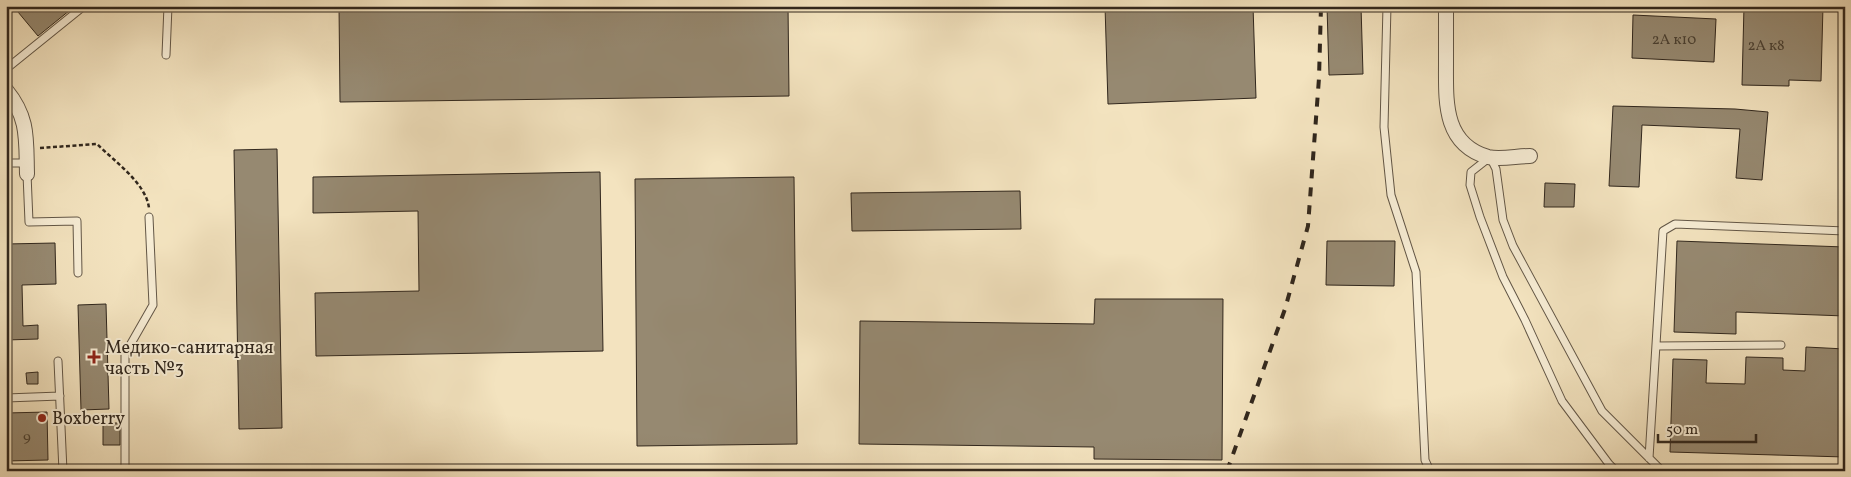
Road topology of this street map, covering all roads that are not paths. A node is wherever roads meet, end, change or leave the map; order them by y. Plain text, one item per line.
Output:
1 (84, 6) edge
2 (168, 6) edge
3 (1387, 6) edge
4 (1446, 6) edge
5 (166, 55) dead end
6 (6, 69) edge
7 (6, 90) edge
8 (1530, 156) dead end
9 (1490, 157) junction
10 (6, 163) edge
11 (27, 169) junction
12 (149, 217) road end
13 (1845, 231) edge
14 (78, 273) dead end
15 (1781, 345) dead end
16 (1656, 346) junction
17 (58, 361) dead end
18 (60, 396) junction
19 (6, 398) edge
20 (1649, 458) junction
21 (63, 471) edge
22 (125, 471) edge
23 (1430, 471) edge
24 (1616, 471) edge
25 (1662, 471) edge

1 - 6 lane
2 - 5 lane
3 - 23 lane
4 - 9 street
7 - 11 street
8 - 9 street
9 - 20 lane
9 - 24 lane
10 - 11 lane
11 - 14 lane
12 - 22 lane
13 - 16 lane
15 - 16 lane
16 - 20 lane
17 - 18 lane
18 - 19 lane
18 - 21 lane
20 - 25 lane

